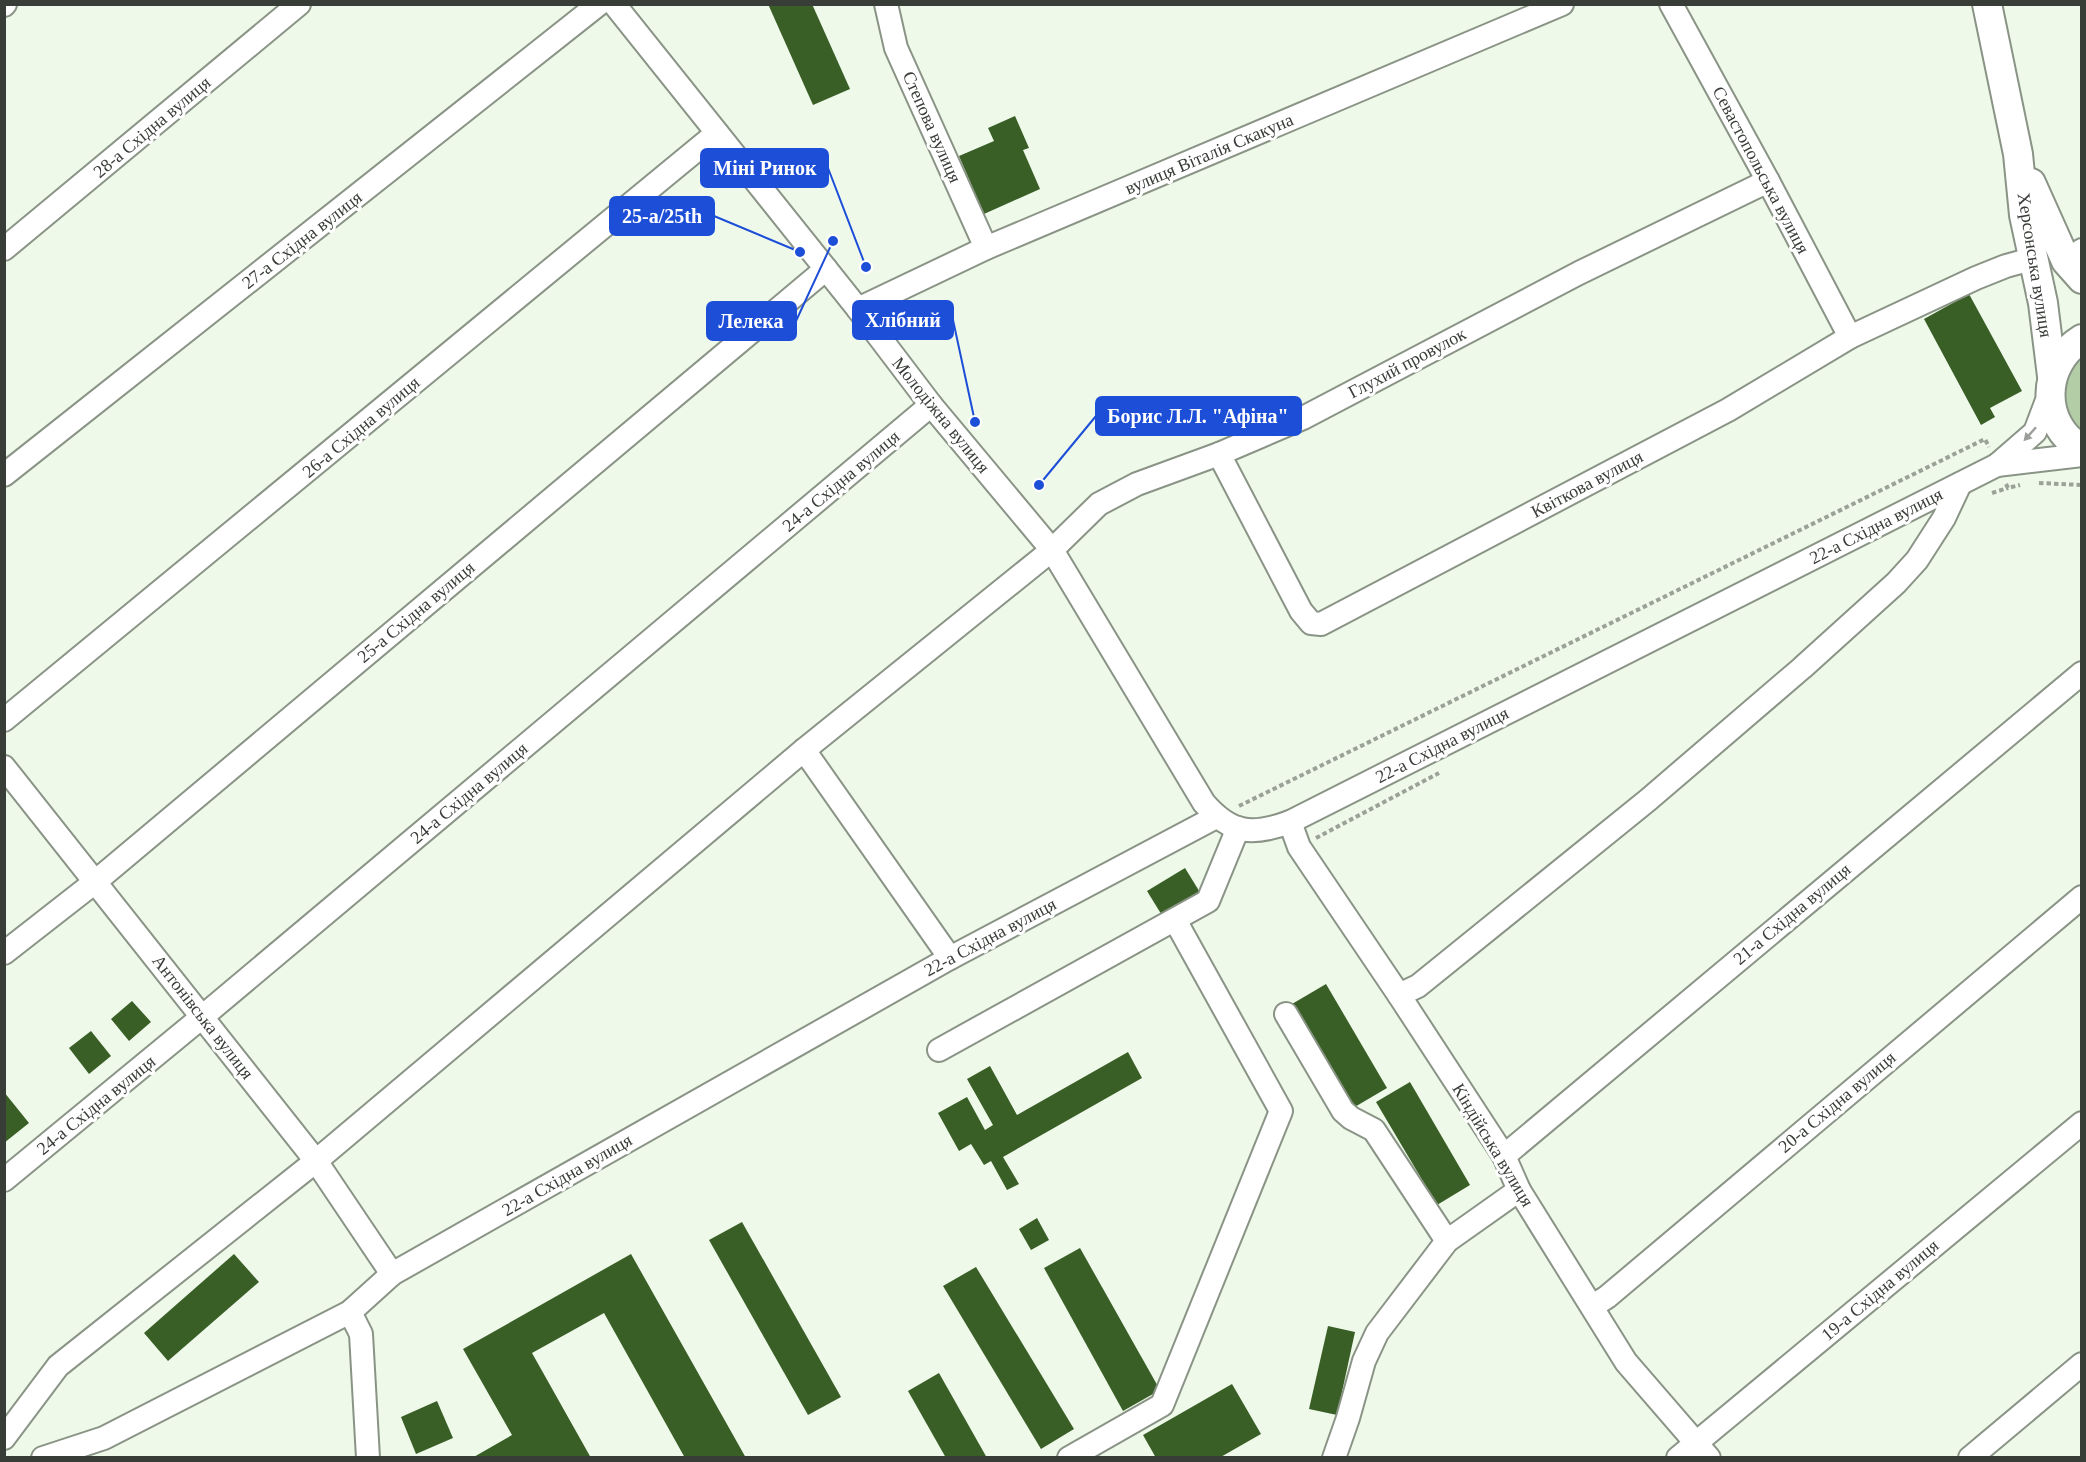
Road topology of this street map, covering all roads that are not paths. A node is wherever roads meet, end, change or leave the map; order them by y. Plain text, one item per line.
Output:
1 (299, 4) edge
2 (599, 4) edge
3 (614, 4) edge
4 (886, 4) edge
5 (1562, 4) edge
6 (1671, 4) edge
7 (1987, 4) edge
8 (717, 133) junction
9 (2018, 154) junction
10 (1768, 181) junction
11 (986, 248) junction
12 (4, 249) edge
13 (2035, 258) junction
14 (2076, 263) edge
15 (826, 269) junction
16 (858, 309) junction
17 (1850, 337) junction
18 (2082, 339) edge
19 (2050, 385) junction
20 (931, 405) junction
21 (2082, 449) edge
22 (1219, 454) junction
23 (2082, 455) edge
24 (1997, 465) junction
25 (4, 476) edge
26 (1960, 484) junction
27 (1052, 550) junction
28 (2082, 673) edge
29 (4, 720) edge
30 (804, 750) junction
31 (4, 767) edge
32 (1216, 817) junction
33 (1290, 822) junction
34 (1238, 828) junction
35 (95, 882) junction
36 (2082, 897) edge
37 (1174, 920) junction
38 (4, 953) edge
39 (950, 958) junction
40 (1400, 995) junction
41 (1286, 1014) dead end
42 (202, 1017) junction
43 (939, 1050) dead end
44 (2082, 1123) edge
45 (1504, 1156) junction
46 (316, 1161) junction
47 (4, 1180) edge
48 (1519, 1190) junction
49 (1447, 1241) junction
50 (392, 1274) junction
51 (1593, 1306) junction
52 (350, 1312) junction
53 (2082, 1364) edge
54 (4, 1438) edge
55 (1703, 1450) edge
56 (43, 1458) edge
57 (368, 1458) edge
58 (1069, 1458) edge
59 (1334, 1458) edge
60 (1678, 1458) edge
61 (1970, 1458) edge

1 - 12 street, 28-а Східна вулиця
2 - 25 street, 27-а Східна вулиця
3 - 8 street, Молодіжна вулиця
4 - 11 street, Степова вулиця
5 - 11 street, вулиця Віталія Скакуна
6 - 10 street, Севастопольська вулиця
7 - 9 main road, Херсонська вулиця
8 - 15 street, Молодіжна вулиця
8 - 29 street, 26-а Східна вулиця
9 - 13 main road, Херсонська вулиця
9 - 14 main road, Херсонська вулиця
10 - 17 street, Севастопольська вулиця
10 - 22 street, Глухий провулок
11 - 16 street, вулиця Віталія Скакуна
13 - 17 street, Квіткова вулиця
13 - 19 main road, Херсонська вулиця
15 - 16 street, Молодіжна вулиця
15 - 35 street, 25-а Східна вулиця
16 - 20 street, Молодіжна вулиця
17 - 22 street, Квіткова вулиця
18 - 19 main road
19 - 21 main road, Херсонська вулиця
19 -> 24 street
20 - 27 street, Молодіжна вулиця
20 - 42 street, 24-а Східна вулиця
22 - 27 street, Глухий провулок
23 - 24 street
24 - 26 street, 22-а Східна вулиця
26 - 33 street, 22-а Східна вулиця
26 - 40 street, 22-а Східна вулиця
27 - 30 street, Глухий провулок
27 - 32 street, Молодіжна вулиця
28 - 45 street, 21-а Східна вулиця
30 - 39 street
30 - 46 street, Глухий провулок
31 - 35 street, Антонівська вулиця
32 - 34 street, 22-а Східна вулиця
32 - 39 street, 22-а Східна вулиця
33 - 34 street, 22-а Східна вулиця
33 - 40 street, Кіндійська вулиця
34 - 37 street
35 - 38 street, 25-а Східна вулиця
35 - 42 street, Антонівська вулиця
36 - 51 street, 20-а Східна вулиця
37 - 43 street
37 - 58 street
39 - 50 street, 22-а Східна вулиця
40 - 45 street, Кіндійська вулиця
41 - 49 street
42 - 46 street, Антонівська вулиця
42 - 47 street, 24-а Східна вулиця
44 - 55 street, 19-а Східна вулиця
45 - 48 street, Кіндійська вулиця
46 - 50 street, Антонівська вулиця
46 - 54 street, Глухий провулок
48 - 49 street
48 - 51 street, Кіндійська вулиця
49 - 59 street
50 - 52 street, 22-а Східна вулиця
51 - 55 street, Кіндійська вулиця
52 - 56 street, 22-а Східна вулиця
52 - 57 street
53 - 61 street
55 - 60 street, 19-а Східна вулиця

